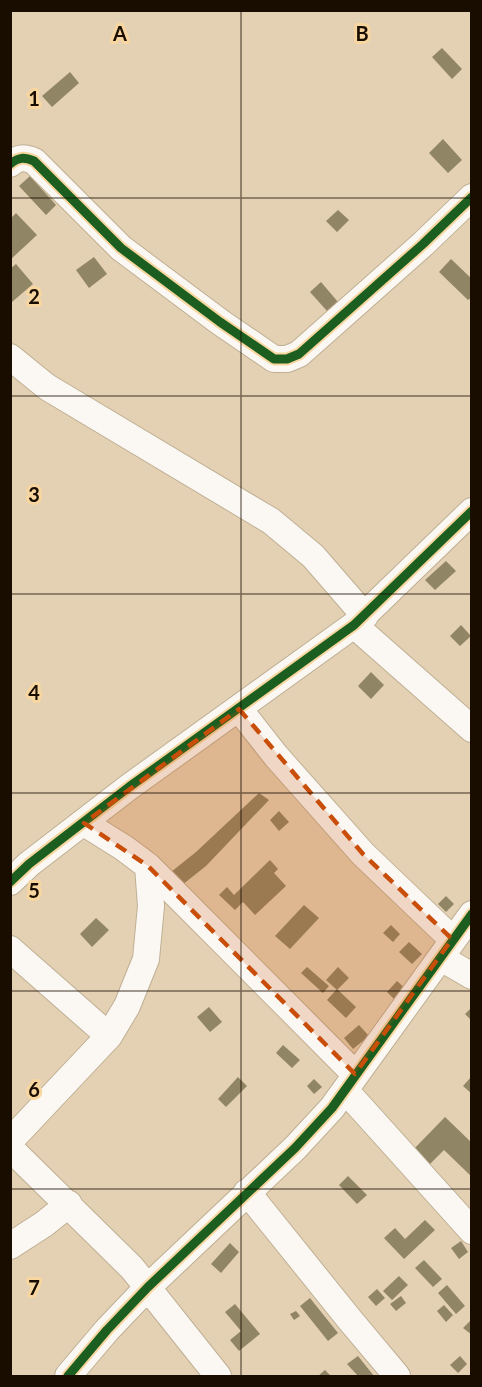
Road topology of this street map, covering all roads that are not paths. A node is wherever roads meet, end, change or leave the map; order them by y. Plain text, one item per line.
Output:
1 (10, 164) edge
2 (471, 197) edge
3 (10, 357) edge
4 (471, 510) edge
5 (360, 620) junction
6 (239, 709) junction
7 (471, 729) edge
8 (84, 823) junction
9 (148, 866) junction
10 (10, 882) edge
11 (471, 914) edge
12 (10, 949) edge
13 (446, 949) junction
14 (471, 976) edge
15 (109, 1036) junction
16 (350, 1082) junction
17 (10, 1141) edge
18 (10, 1146) edge
19 (247, 1192) junction
20 (69, 1204) junction
21 (471, 1231) edge
22 (10, 1246) edge
23 (148, 1287) junction
24 (68, 1377) edge
25 (218, 1377) edge
26 (397, 1377) edge

1 - 2 street
3 - 5 street
4 - 5 street
5 - 6 street
5 - 7 street
6 - 8 street
6 - 13 street
8 - 9 street
8 - 10 street
9 - 15 street
9 - 16 street
11 - 13 street
12 - 15 street
13 - 14 street
13 - 16 street
15 - 17 street
16 - 19 street
16 - 21 street
18 - 20 street
19 - 23 street
19 - 26 street
20 - 22 street
20 - 23 street
23 - 24 street
23 - 25 street

